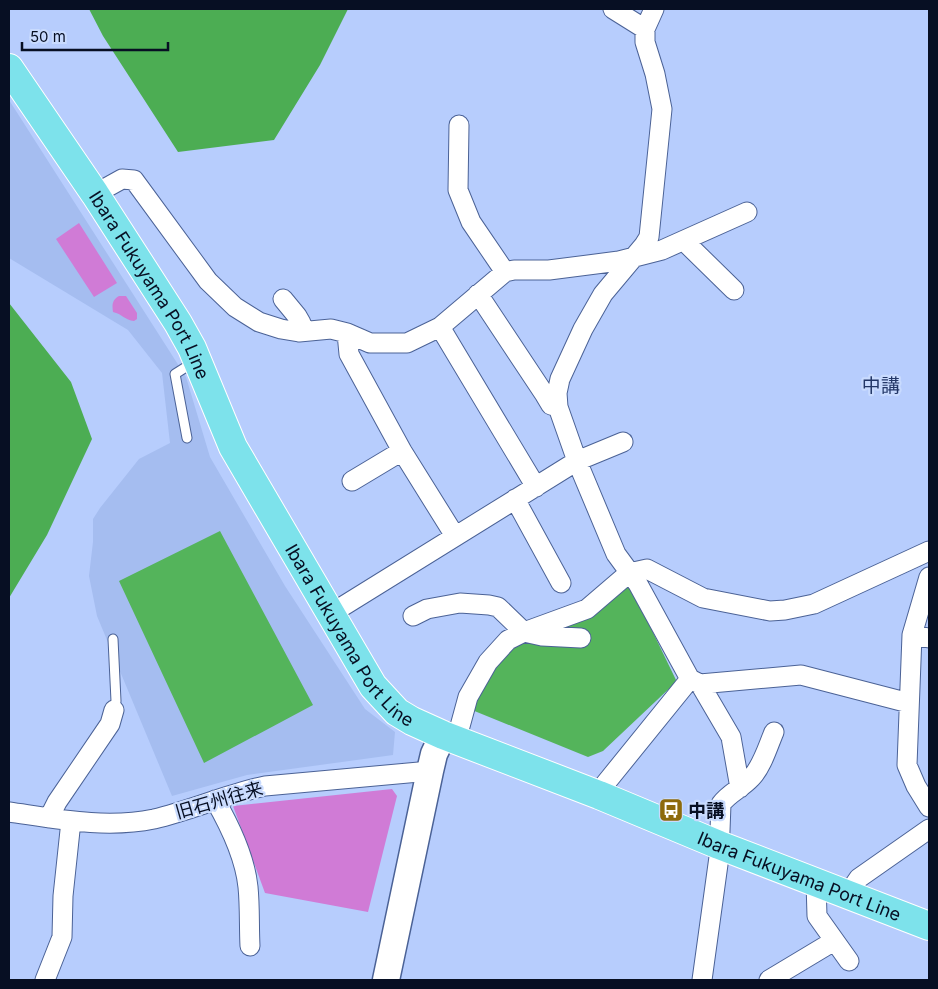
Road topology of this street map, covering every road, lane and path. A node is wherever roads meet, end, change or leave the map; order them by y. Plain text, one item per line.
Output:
1 (613, 9) edge
2 (654, 9) edge
3 (646, 29) junction
4 (9, 68) edge
5 (459, 125) dead end
6 (95, 194) junction
7 (747, 212) dead end
8 (684, 241) junction
9 (635, 256) junction
10 (505, 272) junction
11 (734, 290) dead end
12 (478, 294) junction
13 (282, 298) dead end
14 (440, 327) junction
15 (299, 332) junction
16 (347, 333) junction
17 (197, 360) junction
18 (558, 407) junction
19 (187, 438) dead end
20 (624, 442) dead end
21 (402, 451) junction
22 (577, 461) junction
23 (352, 481) dead end
24 (536, 487) junction
25 (515, 499) junction
26 (455, 536) junction
27 (929, 551) edge
28 (629, 573) junction
29 (929, 577) edge
30 (561, 584) dead end
31 (332, 613) junction
32 (413, 616) dead end
33 (524, 632) junction
34 (921, 637) edge
35 (581, 638) dead end
36 (114, 639) dead end
37 (695, 682) junction
38 (909, 703) junction
39 (114, 710) joint
40 (774, 732) dead end
41 (449, 738) junction
42 (430, 771) junction
43 (740, 788) junction
44 (599, 795) junction
45 (215, 800) junction
46 (929, 807) edge
47 (9, 812) edge
48 (50, 818) junction
49 (71, 822) junction
50 (929, 829) edge
51 (719, 845) junction
52 (816, 882) junction
53 (848, 894) junction
54 (929, 926) edge
55 (834, 941) junction
56 (250, 946) dead end
57 (849, 961) dead end
58 (45, 980) edge
59 (386, 980) edge
60 (702, 980) edge
61 (769, 980) edge

1 - 3 street
2 - 3 street
3 - 9 street
4 - 6 main road, Ibara Fukuyama Port Line
5 - 10 street
6 - 15 street
6 - 17 main road, Ibara Fukuyama Port Line
7 - 8 street
8 - 9 street
8 - 11 street
9 - 10 street
9 - 18 street
10 - 12 street
12 - 14 street
12 - 18 street
13 - 15 street
14 - 16 street
14 - 24 street
15 - 16 street
16 - 21 street
17 - 19 lane
17 - 31 main road, Ibara Fukuyama Port Line
18 - 22 street
20 - 22 street
21 - 23 street
21 - 26 street
22 - 24 street
22 - 28 street
24 - 25 street
25 - 26 street
25 - 30 street
26 - 31 street
27 - 28 street
28 - 33 street
28 - 37 street
29 - 34 street
31 - 41 main road, Ibara Fukuyama Port Line
32 - 33 street
33 - 35 street
33 - 41 street
34 - 38 street
36 - 39 lane
37 - 38 street
37 - 43 street
37 - 44 street
38 - 46 street
39 - 48 street
40 - 43 street
41 - 42 street
41 - 44 main road, Ibara Fukuyama Port Line
42 - 45 street, 旧石州往来
42 - 59 street
43 - 51 street
44 - 51 main road, Ibara Fukuyama Port Line
45 - 49 street, 旧石州往来
45 - 56 street
47 - 48 street, 旧石州往来
48 - 49 street, 旧石州往来
49 - 58 street
50 - 53 street
51 - 52 main road, Ibara Fukuyama Port Line
51 - 60 street
52 - 53 main road, Ibara Fukuyama Port Line
52 - 55 street
53 - 54 main road, Ibara Fukuyama Port Line
55 - 57 street
55 - 61 street

